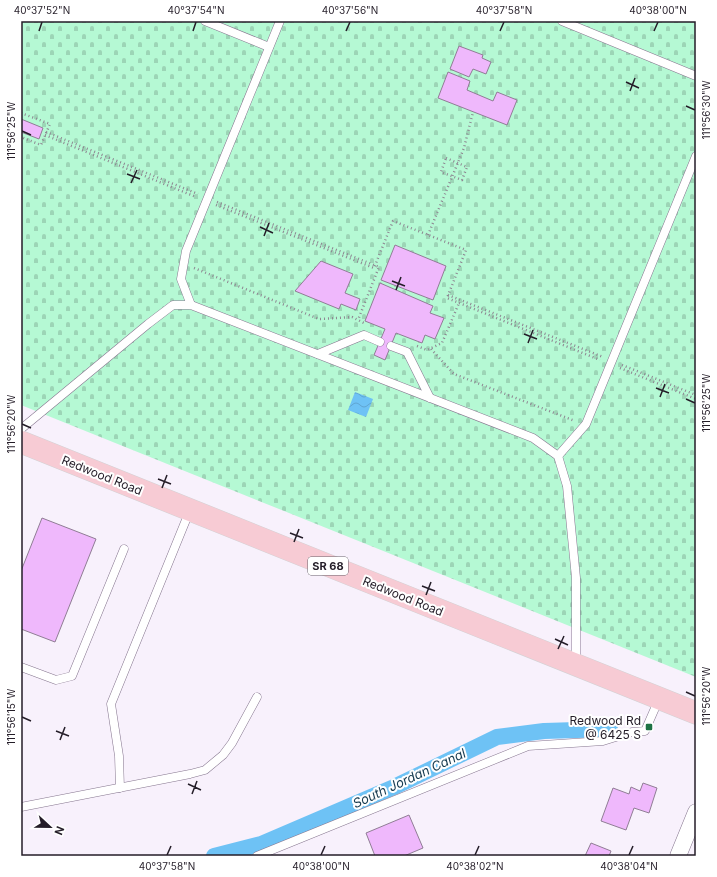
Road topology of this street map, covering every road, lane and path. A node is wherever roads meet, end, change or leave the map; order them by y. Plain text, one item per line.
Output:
1 (205, 21) edge
2 (280, 21) edge
3 (562, 21) edge
4 (269, 47) junction
5 (696, 76) edge
6 (473, 112) dead end
7 (21, 113) edge
8 (45, 135) junction
9 (21, 137) edge
10 (696, 156) edge
11 (458, 163) junction
12 (452, 176) junction
13 (206, 201) junction
14 (428, 235) junction
15 (184, 264) junction
16 (375, 266) junction
17 (448, 295) junction
18 (459, 303) junction
19 (191, 305) junction
20 (358, 320) junction
21 (365, 323) dead end
22 (380, 342) dead end
23 (414, 345) dead end
24 (391, 346) dead end
25 (431, 349) junction
26 (318, 354) junction
27 (611, 363) junction
28 (696, 394) edge
29 (430, 398) junction
30 (696, 399) edge
31 (585, 425) junction
32 (21, 429) edge
33 (21, 442) edge
34 (558, 456) junction
35 (191, 510) junction
36 (124, 549) dead end
37 (576, 666) junction
38 (21, 667) edge
39 (257, 697) dead end
40 (659, 699) junction
41 (696, 713) edge
42 (120, 788) junction
43 (21, 807) edge
44 (696, 812) edge
45 (258, 856) edge
46 (678, 856) edge

1 - 4 lane
2 - 4 lane
3 - 5 lane
4 - 13 lane
6 - 11 path
7 - 8 path
8 - 9 path
8 - 13 path
10 - 27 lane
11 - 12 path
11 - 12 path
11 - 12 path
12 - 14 path
13 - 15 lane
13 - 16 path
14 - 16 path
14 - 17 path
15 - 19 lane
15 - 20 path
16 - 20 path
17 - 18 path
17 - 27 path
18 - 25 path
18 - 27 path
19 - 26 lane
19 - 32 lane
20 - 21 path
22 - 26 lane
23 - 25 path
24 - 29 lane
25 - 31 path
26 - 29 lane
27 - 28 path
27 - 30 path
27 - 31 lane
29 - 34 lane
31 - 34 lane
33 - 35 main road, Redwood Road / SR 68
34 - 37 lane
35 - 37 main road, Redwood Road / SR 68
35 - 42 lane
36 - 38 lane
37 - 40 main road, Redwood Road / SR 68
39 - 42 lane
40 - 41 main road, Redwood Road / SR 68
40 - 45 lane
42 - 43 lane
44 - 46 street

